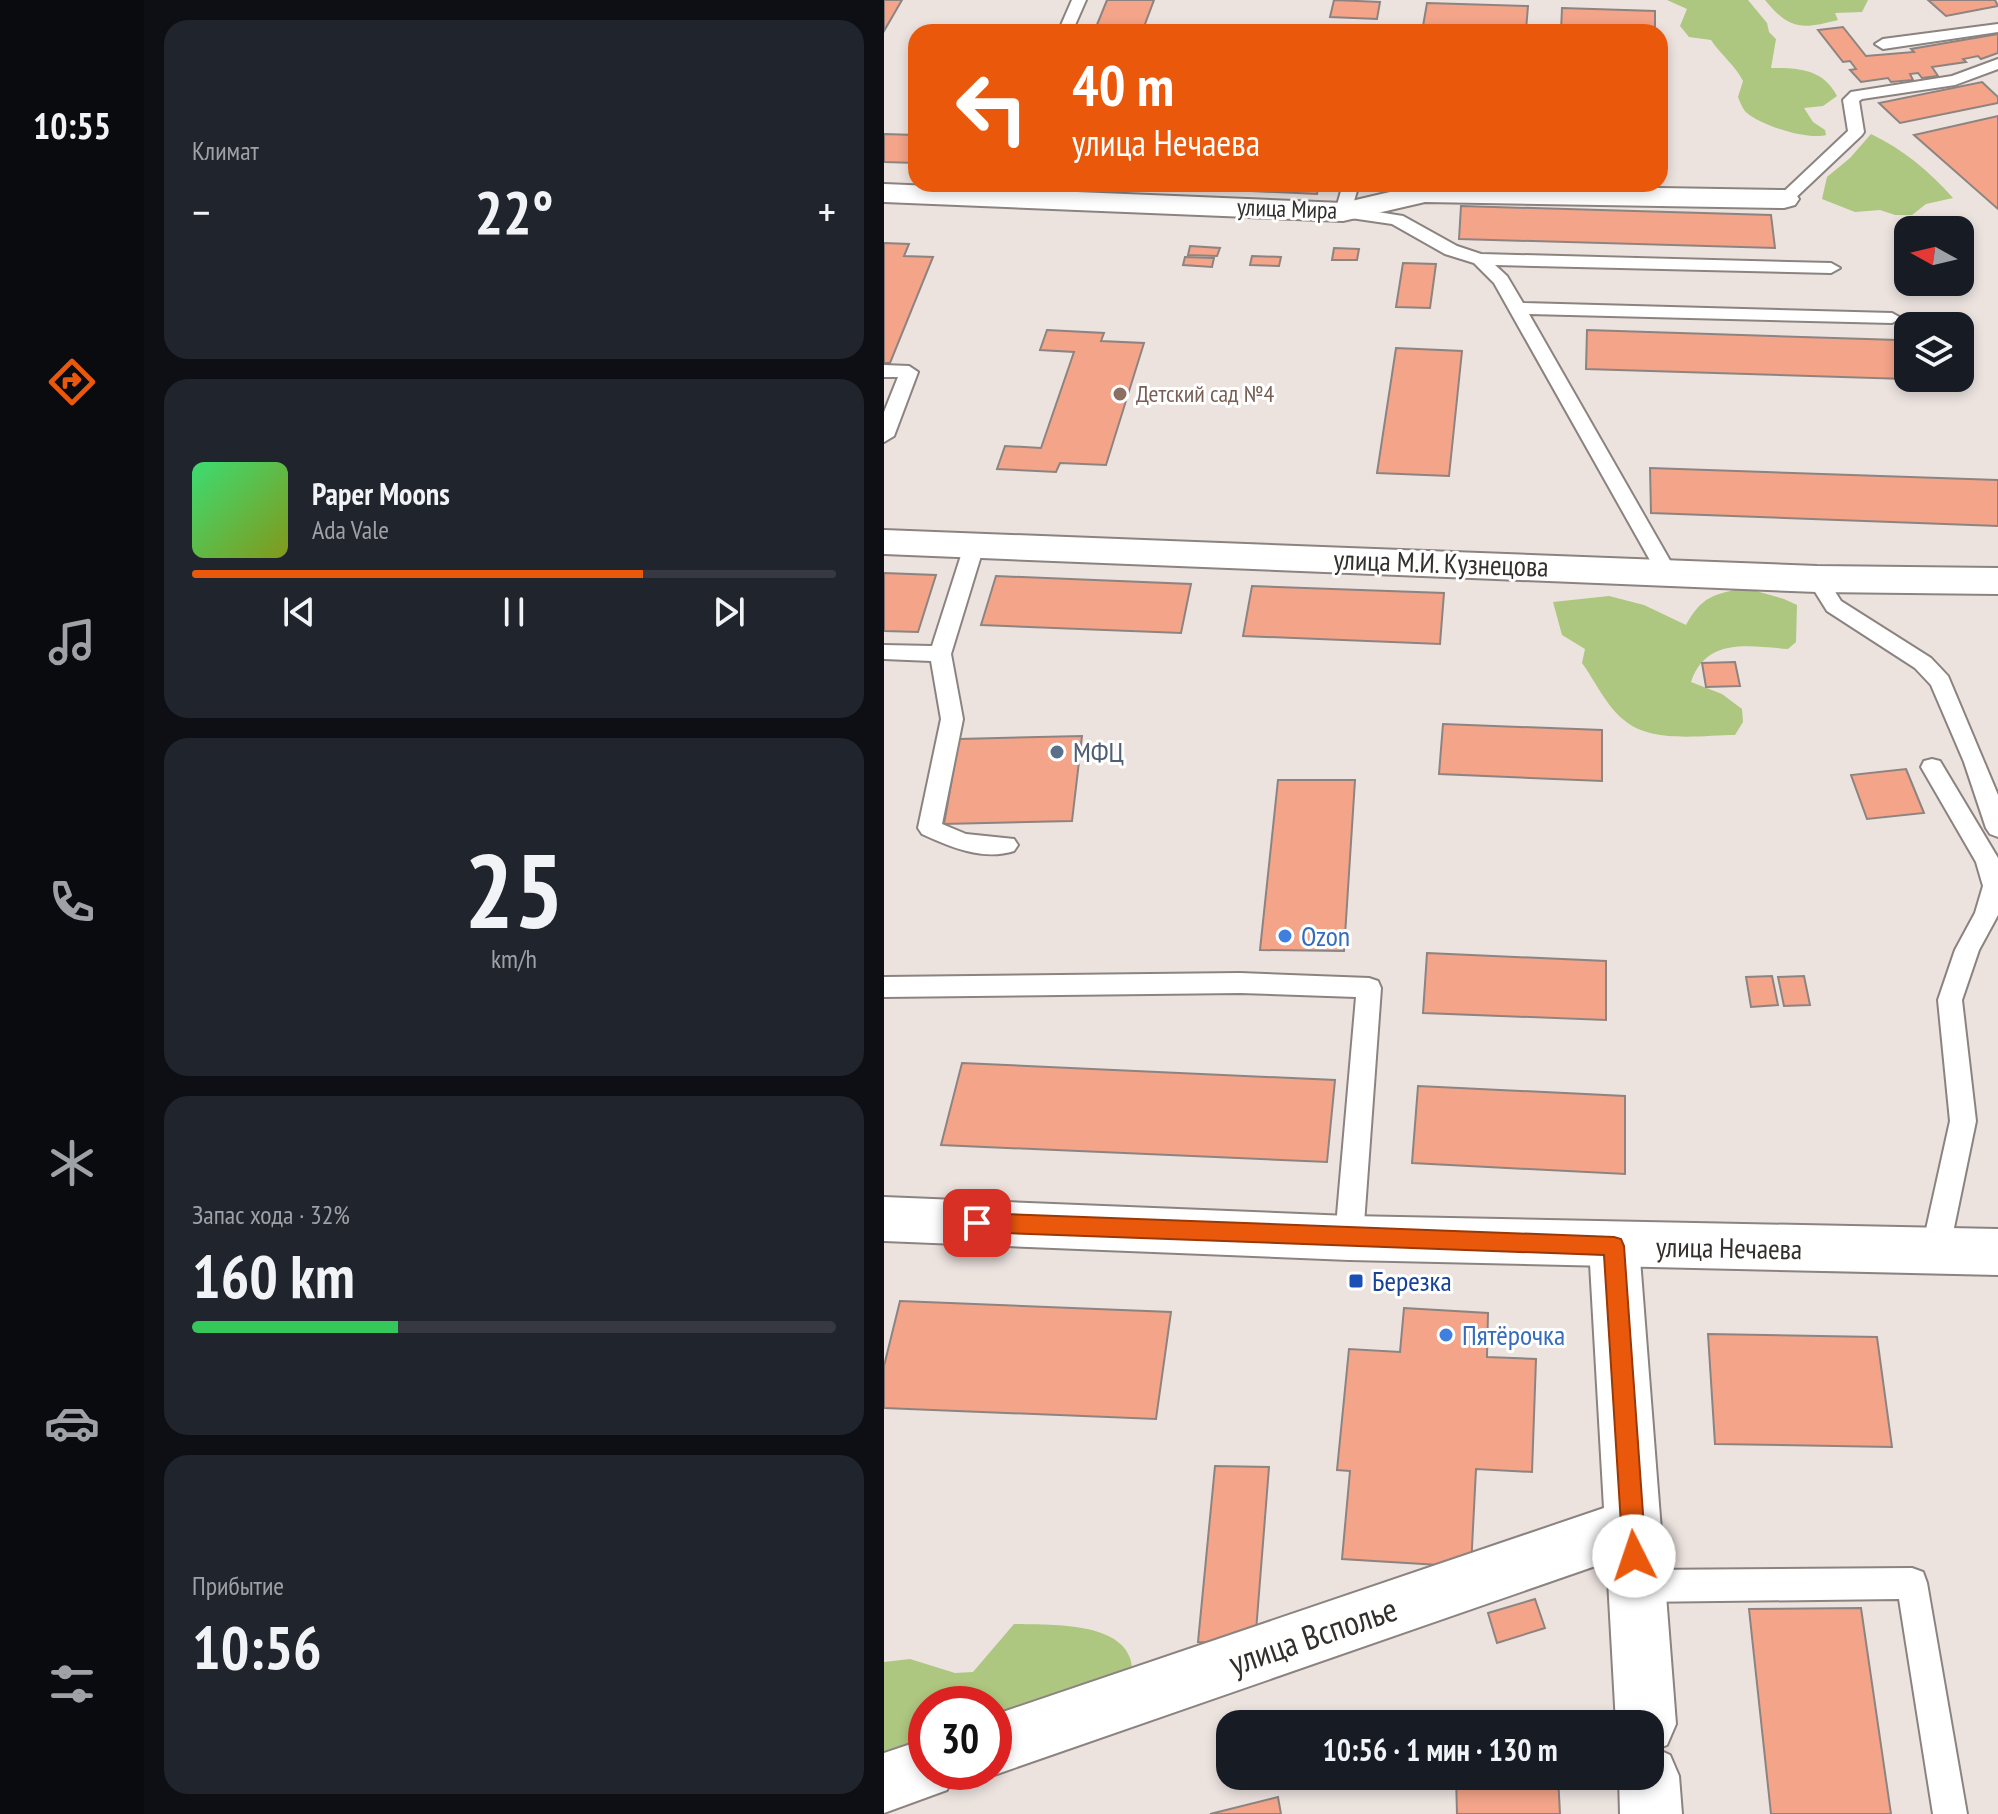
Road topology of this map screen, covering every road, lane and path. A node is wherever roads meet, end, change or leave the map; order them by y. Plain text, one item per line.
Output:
1 (1079, 0) edge
2 (1068, 24) edge
3 (1998, 28) edge
4 (1883, 44) dead end
5 (1998, 64) edge
6 (884, 193) edge
7 (1347, 198) edge
8 (1784, 199) joint
9 (1480, 259) junction
10 (1831, 268) dead end
11 (1516, 308) junction
12 (1892, 318) dead end
13 (884, 371) edge
14 (884, 436) edge
15 (884, 542) edge
16 (974, 546) junction
17 (1666, 571) junction
18 (1817, 579) junction
19 (1998, 581) edge
20 (884, 652) edge
21 (940, 654) junction
22 (1932, 767) dead end
23 (1998, 828) edge
24 (1006, 845) dead end
25 (1997, 881) edge
26 (884, 987) edge
27 (884, 1219) edge
28 (1349, 1238) junction
29 (1614, 1246) junction
30 (1935, 1252) junction
31 (1998, 1252) edge
32 (1632, 1526) junction
33 (1637, 1586) junction
34 (1645, 1710) edge
35 (1012, 1739) edge
36 (908, 1775) edge
37 (884, 1783) edge
38 (1650, 1790) edge
39 (1651, 1814) edge
40 (1950, 1814) edge

1 - 2 lane
3 - 4 lane
5 - 8 lane
6 - 7 street, улица Мира
7 - 8 street, улица Мира
7 - 9 lane
9 - 10 lane
9 - 11 lane
11 - 12 lane
11 - 17 lane
13 - 14 lane
15 - 16 street, улица М.И. Кузнецова
16 - 17 street, улица М.И. Кузнецова
16 - 21 lane
17 - 18 street, улица М.И. Кузнецова
18 - 19 street, улица М.И. Кузнецова
18 - 23 lane
20 - 21 lane
21 - 24 lane
22 - 25 lane
25 - 30 lane
26 - 28 lane
27 - 28 street, улица Нечаева
28 - 29 street, улица Нечаева
29 - 30 street, улица Нечаева
29 - 32 street
30 - 31 street, улица Нечаева
32 - 33 street
32 - 35 street, улица Всполье
33 - 34 street
33 - 40 lane
36 - 37 street
38 - 39 street

